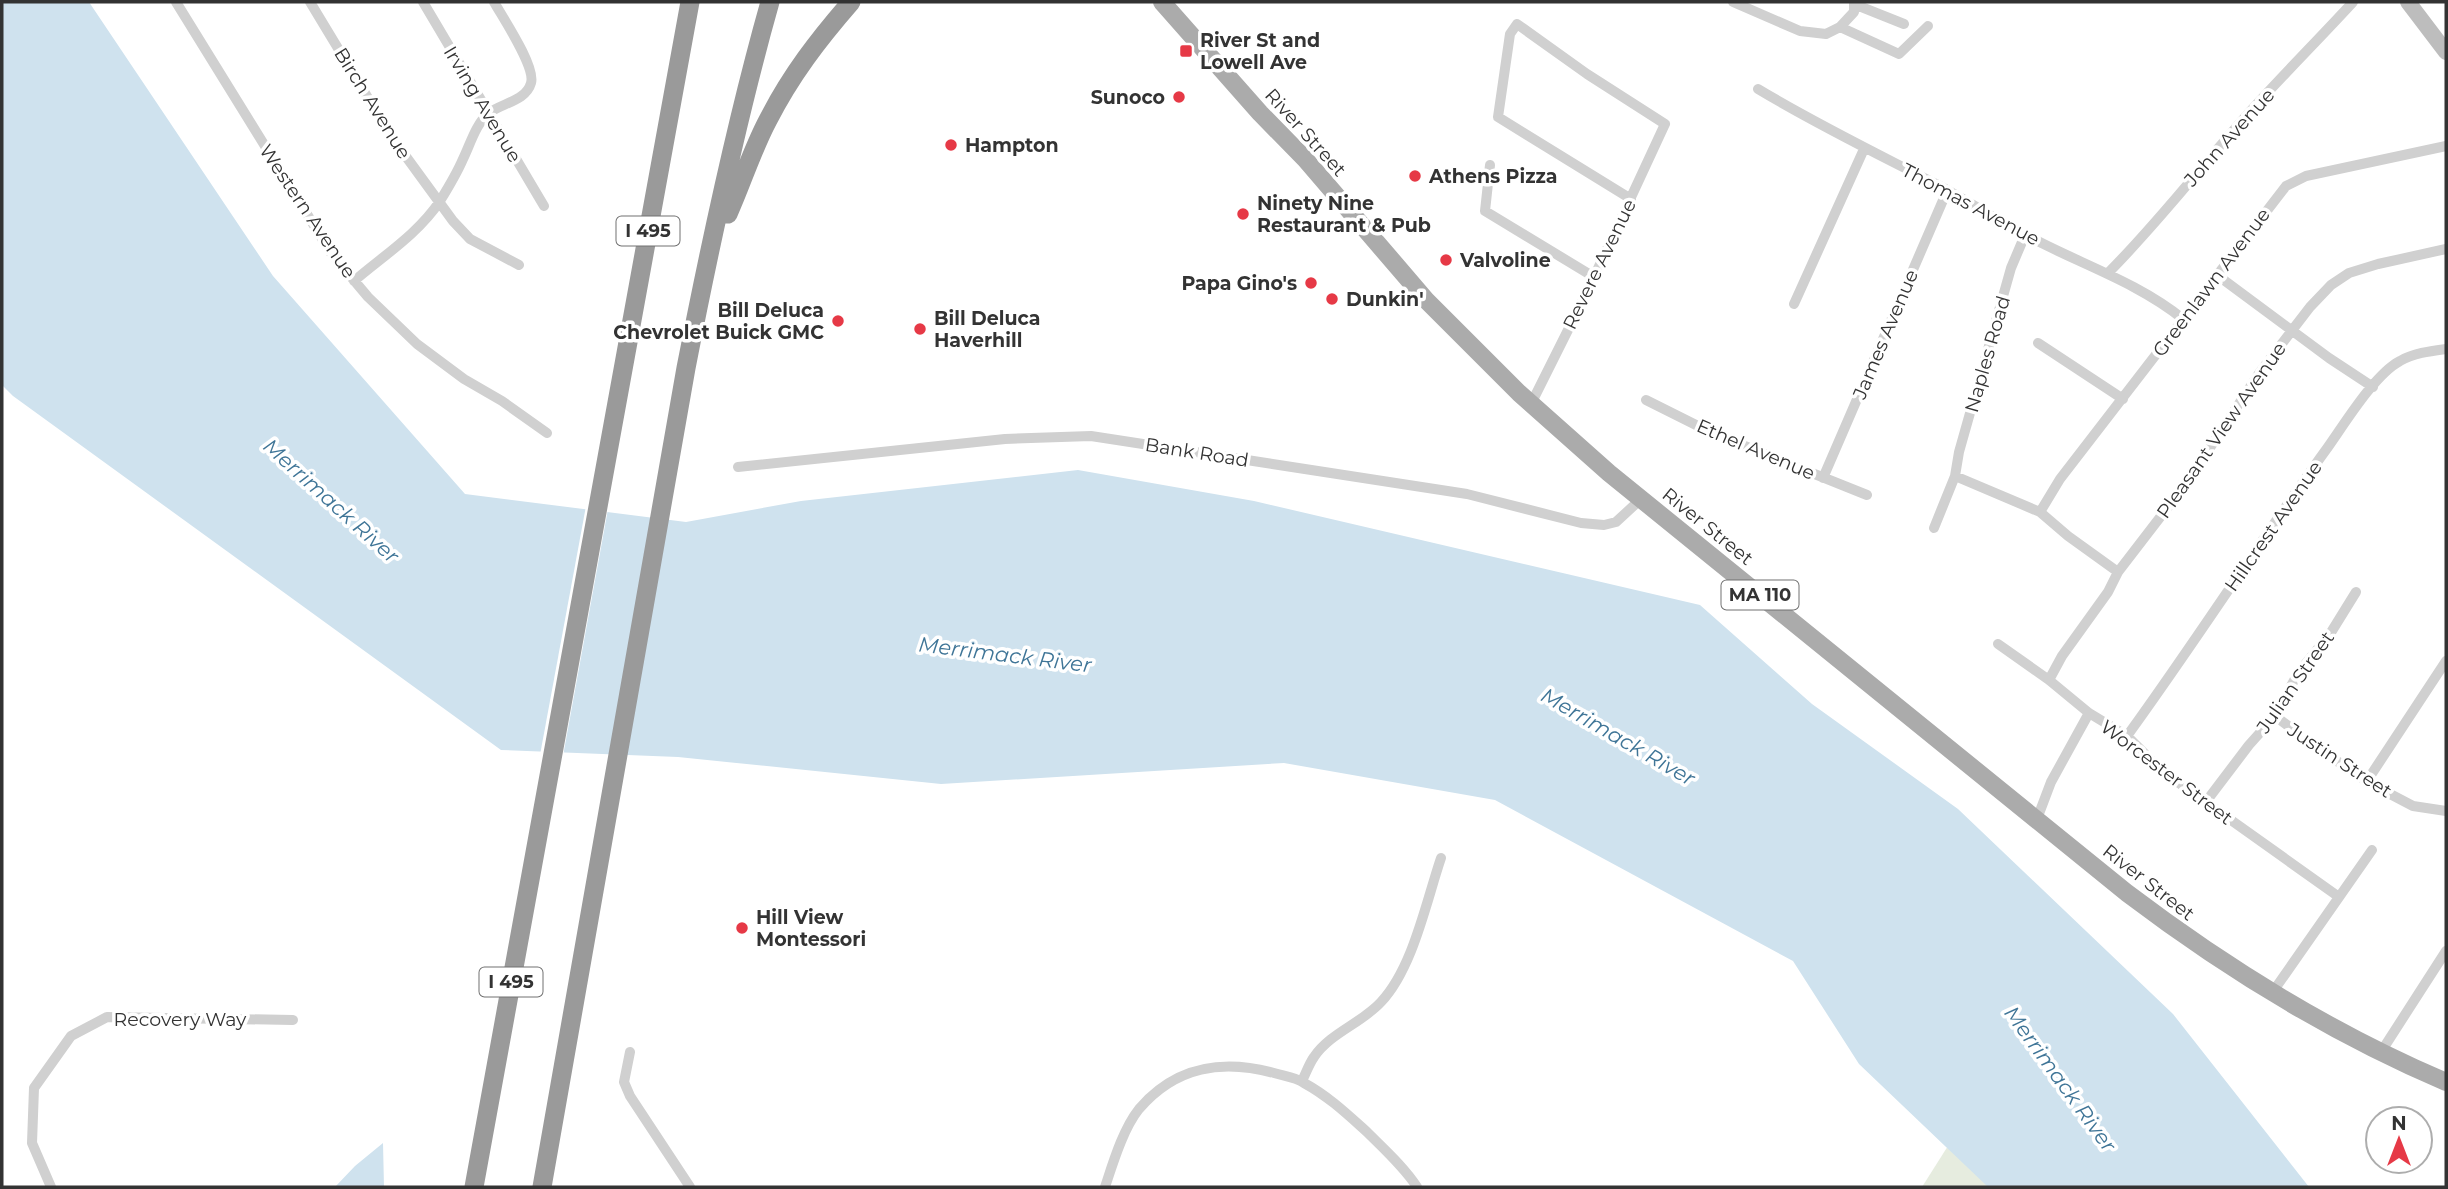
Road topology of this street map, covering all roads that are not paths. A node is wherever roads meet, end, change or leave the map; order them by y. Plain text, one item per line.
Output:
1 (176, 2) edge
2 (310, 2) edge
3 (423, 2) edge
4 (494, 2) edge
5 (690, 2) edge
6 (769, 2) edge
7 (851, 2) edge
8 (1163, 2) edge
9 (1732, 2) edge
10 (2353, 2) edge
11 (2408, 2) edge
12 (1854, 3) edge
13 (1905, 24) dead end
14 (1928, 26) dead end
15 (1840, 27) junction
16 (2445, 46) edge
17 (1758, 89) dead end
18 (489, 113) junction
19 (2446, 146) edge
20 (1864, 149) junction
21 (1490, 165) dead end
22 (1947, 191) junction
23 (1631, 199) junction
24 (439, 202) junction
25 (544, 206) dead end
26 (2025, 235) junction
27 (2446, 249) edge
28 (707, 263) junction
29 (519, 265) dead end
30 (2108, 274) junction
31 (2217, 275) junction
32 (1594, 277) junction
33 (354, 281) junction
34 (1794, 304) dead end
35 (2183, 318) junction
36 (2291, 329) junction
37 (2038, 343) dead end
38 (2446, 349) edge
39 (2373, 387) junction
40 (2123, 398) junction
41 (1646, 400) dead end
42 (1531, 404) junction
43 (547, 433) dead end
44 (738, 467) dead end
45 (1955, 476) junction
46 (1824, 478) junction
47 (1867, 495) dead end
48 (1641, 499) junction
49 (2040, 512) junction
50 (1934, 528) dead end
51 (2118, 572) junction
52 (2356, 592) dead end
53 (1998, 644) dead end
54 (2446, 661) edge
55 (2049, 680) junction
56 (2089, 713) junction
57 (2275, 716) junction
58 (2127, 736) junction
59 (2367, 781) junction
60 (2205, 803) junction
61 (2446, 811) edge
62 (2037, 819) junction
63 (2372, 850) dead end
64 (1441, 858) dead end
65 (2339, 897) junction
66 (2446, 951) edge
67 (2272, 993) junction
68 (293, 1020) dead end
69 (630, 1052) dead end
70 (2381, 1052) junction
71 (1302, 1081) junction
72 (2446, 1082) edge
73 (51, 1187) edge
74 (474, 1187) edge
75 (542, 1187) edge
76 (690, 1187) edge
77 (1105, 1187) edge
78 (1417, 1187) edge

1 - 33 street, Western Avenue
2 - 24 street, Birch Avenue
3 - 18 street, Irving Avenue
4 - 18 street
5 - 74 highway, I 495
6 - 28 highway
7 - 28 highway
8 - 42 main road, River Street / MA 110
9 - 15 street
10 - 30 street, John Avenue
11 - 16 street
12 - 13 street
12 - 15 street
14 - 15 street
17 - 20 street, Thomas Avenue
18 - 24 street
18 - 25 street, Irving Avenue
19 - 31 street, Greenlawn Avenue
20 - 22 street, Thomas Avenue
20 - 34 street
21 - 32 street
22 - 26 street, Thomas Avenue
22 - 46 street, James Avenue
23 - 23 street, Revere Avenue
23 - 32 street, Revere Avenue
24 - 29 street, Birch Avenue
24 - 33 street
26 - 30 street, Thomas Avenue
26 - 45 street, Naples Road
27 - 36 street, Pleasant View Avenue
28 - 75 highway
30 - 35 street, Thomas Avenue
31 - 35 street, Greenlawn Avenue
31 - 36 street
32 - 42 street, Revere Avenue
33 - 43 street, Western Avenue
35 - 40 street, Greenlawn Avenue
36 - 39 street
36 - 51 street, Pleasant View Avenue
37 - 40 street
38 - 39 street, Hillcrest Avenue
39 - 58 street, Hillcrest Avenue
40 - 49 street, Greenlawn Avenue
41 - 46 street, Ethel Avenue
42 - 48 main road, River Street / MA 110
44 - 48 street, Bank Road
45 - 49 street
45 - 50 street, Naples Road
46 - 47 street, Ethel Avenue
48 - 62 main road, River Street / MA 110
49 - 51 street
51 - 55 street, Pleasant View Avenue
52 - 57 street, Julian Street
53 - 55 street, Worcester Street
54 - 59 street
55 - 56 street, Worcester Street
56 - 58 street, Worcester Street
56 - 62 street
57 - 59 street, Justin Street
57 - 60 street, Julian Street
58 - 60 street, Worcester Street
59 - 61 street, Justin Street
60 - 65 street, Worcester Street
62 - 67 main road, River Street / MA 110
63 - 65 street
64 - 71 street
65 - 67 street
66 - 70 street
67 - 70 main road, River Street / MA 110
68 - 73 street, Recovery Way
69 - 76 street
70 - 72 main road, River Street / MA 110
71 - 77 street
71 - 78 street

